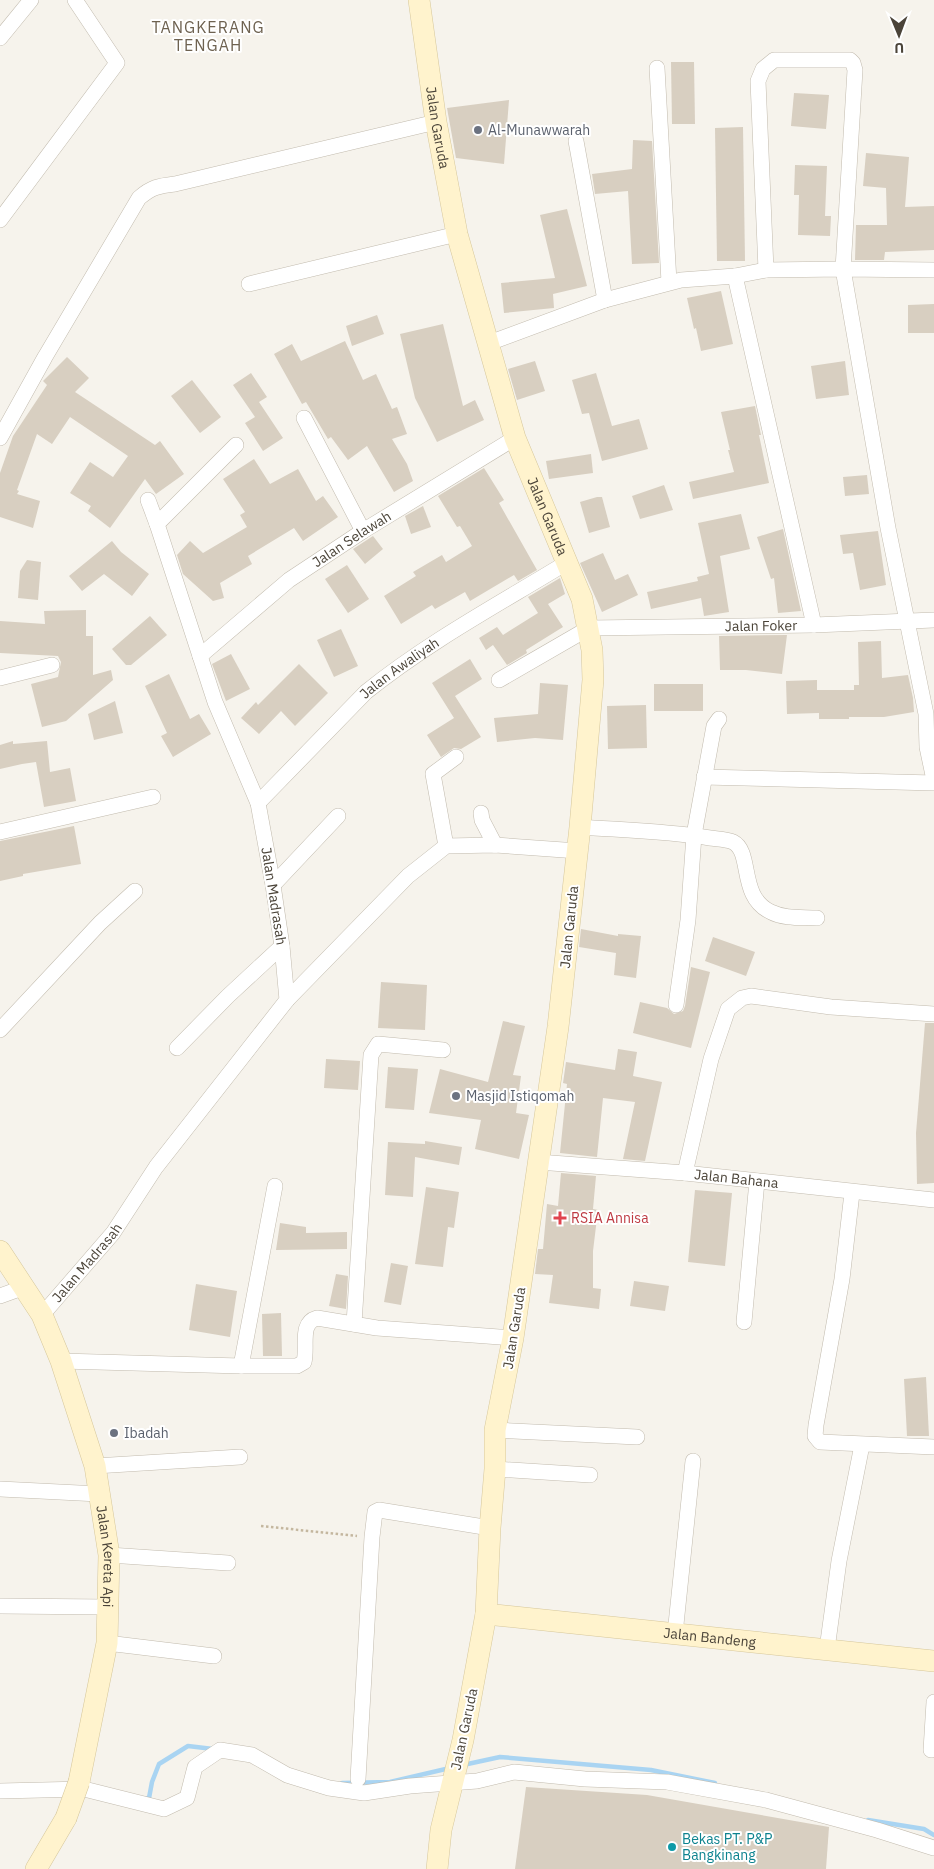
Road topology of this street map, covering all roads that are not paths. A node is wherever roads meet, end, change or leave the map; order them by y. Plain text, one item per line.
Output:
1 (31, 0) edge
2 (75, 0) edge
3 (419, 0) edge
4 (0, 38) edge
5 (657, 68) dead end
6 (436, 122) junction
7 (576, 141) dead end
8 (0, 220) edge
9 (457, 234) junction
10 (843, 269) junction
11 (766, 270) junction
12 (934, 270) edge
13 (735, 276) junction
14 (669, 282) junction
15 (249, 284) dead end
16 (604, 300) junction
17 (489, 343) junction
18 (304, 418) dead end
19 (0, 438) edge
20 (515, 438) junction
21 (236, 445) dead end
22 (148, 500) dead end
23 (157, 524) junction
24 (363, 531) junction
25 (566, 564) junction
26 (934, 620) edge
27 (908, 622) junction
28 (814, 625) junction
29 (589, 628) junction
30 (200, 656) junction
31 (52, 665) dead end
32 (0, 678) edge
33 (499, 680) dead end
34 (719, 719) dead end
35 (456, 757) dead end
36 (704, 777) junction
37 (934, 781) edge
38 (153, 797) dead end
39 (258, 803) junction
40 (481, 813) dead end
41 (338, 816) dead end
42 (580, 827) junction
43 (0, 832) edge
44 (694, 835) junction
45 (495, 845) junction
46 (446, 846) junction
47 (578, 851) junction
48 (273, 884) junction
49 (135, 891) dead end
50 (817, 918) dead end
51 (282, 946) junction
52 (287, 1000) junction
53 (676, 1005) dead end
54 (0, 1009) edge
55 (934, 1014) edge
56 (2, 1028) edge
57 (177, 1048) dead end
58 (443, 1050) dead end
59 (538, 1162) junction
60 (685, 1173) junction
61 (757, 1181) junction
62 (275, 1186) dead end
63 (852, 1193) junction
64 (934, 1200) edge
65 (0, 1251) edge
66 (25, 1287) junction
67 (0, 1296) edge
68 (42, 1315) junction
69 (744, 1322) dead end
70 (354, 1324) junction
71 (514, 1338) junction
72 (61, 1361) junction
73 (241, 1366) junction
74 (495, 1430) junction
75 (637, 1437) dead end
76 (862, 1445) junction
77 (934, 1447) edge
78 (240, 1457) dead end
79 (693, 1461) dead end
80 (95, 1466) junction
81 (495, 1469) junction
82 (590, 1475) dead end
83 (0, 1489) edge
84 (99, 1494) junction
85 (490, 1528) junction
86 (109, 1555) junction
87 (228, 1563) dead end
88 (0, 1606) edge
89 (107, 1608) junction
90 (486, 1614) junction
91 (675, 1634) junction
92 (107, 1643) junction
93 (827, 1649) junction
94 (214, 1656) dead end
95 (934, 1661) edge
96 (934, 1702) edge
97 (931, 1750) dead end
98 (358, 1778) dead end
99 (453, 1780) junction
100 (0, 1790) edge
101 (934, 1848) edge
102 (36, 1869) edge
103 (436, 1869) edge

1 - 4 street
2 - 8 street
3 - 6 street, Jalan Garuda
5 - 14 street
6 - 9 street, Jalan Garuda
6 - 19 street
7 - 16 street
9 - 15 street
9 - 17 street, Jalan Garuda
10 - 11 street
10 - 11 street
10 - 12 street
10 - 27 street
11 - 13 street
13 - 14 street
13 - 28 street
14 - 16 street
16 - 17 street
17 - 20 street, Jalan Garuda
18 - 24 street
20 - 24 street, Jalan Selawah
20 - 25 street, Jalan Garuda
21 - 23 street
22 - 23 street, Jalan Madrasah
23 - 30 street, Jalan Madrasah
24 - 30 street, Jalan Selawah
25 - 29 street, Jalan Garuda
25 - 39 street, Jalan Awaliyah
26 - 27 street, Jalan Foker
27 - 28 street, Jalan Foker
27 - 37 street
28 - 29 street, Jalan Foker
29 - 33 street
29 - 42 street, Jalan Garuda
30 - 39 street, Jalan Madrasah
31 - 32 street
34 - 36 street
35 - 46 street
36 - 37 street
36 - 44 street
38 - 43 street
39 - 48 street, Jalan Madrasah
40 - 45 street
41 - 48 street
42 - 44 street
42 - 47 street, Jalan Garuda
44 - 50 street
44 - 53 street
45 - 46 street
45 - 47 street
46 - 52 street
47 - 59 street, Jalan Garuda
48 - 51 street, Jalan Madrasah
49 - 56 street
51 - 52 street, Jalan Madrasah
51 - 57 street
52 - 68 street, Jalan Madrasah
54 - 56 street
55 - 60 street
58 - 70 street
59 - 60 street, Jalan Bahana
59 - 71 street, Jalan Garuda
60 - 61 street, Jalan Bahana
61 - 63 street, Jalan Bahana
61 - 69 street
62 - 73 street
63 - 64 street, Jalan Bahana
63 - 76 street
65 - 66 street, Jalan Kereta Api
66 - 67 street
66 - 68 street, Jalan Kereta Api
68 - 72 street, Jalan Kereta Api
70 - 71 street
70 - 73 street
71 - 74 street, Jalan Garuda
72 - 73 street
72 - 80 street, Jalan Kereta Api
74 - 75 street
74 - 81 street, Jalan Garuda
76 - 77 street
76 - 93 street
78 - 80 street
79 - 91 street
80 - 84 street, Jalan Kereta Api
81 - 82 street
81 - 85 street, Jalan Garuda
83 - 84 street
84 - 86 street, Jalan Kereta Api
85 - 90 street, Jalan Garuda
85 - 98 street
86 - 87 street
86 - 89 street, Jalan Kereta Api
88 - 89 street
89 - 92 street, Jalan Kereta Api
90 - 91 street, Jalan Bandeng
90 - 99 street, Jalan Garuda
91 - 93 street, Jalan Bandeng
92 - 94 street
92 - 102 street, Jalan Kereta Api, bridge
93 - 95 street, Jalan Bandeng
96 - 97 street
99 - 100 street
99 - 101 street
99 - 103 street, Jalan Garuda

